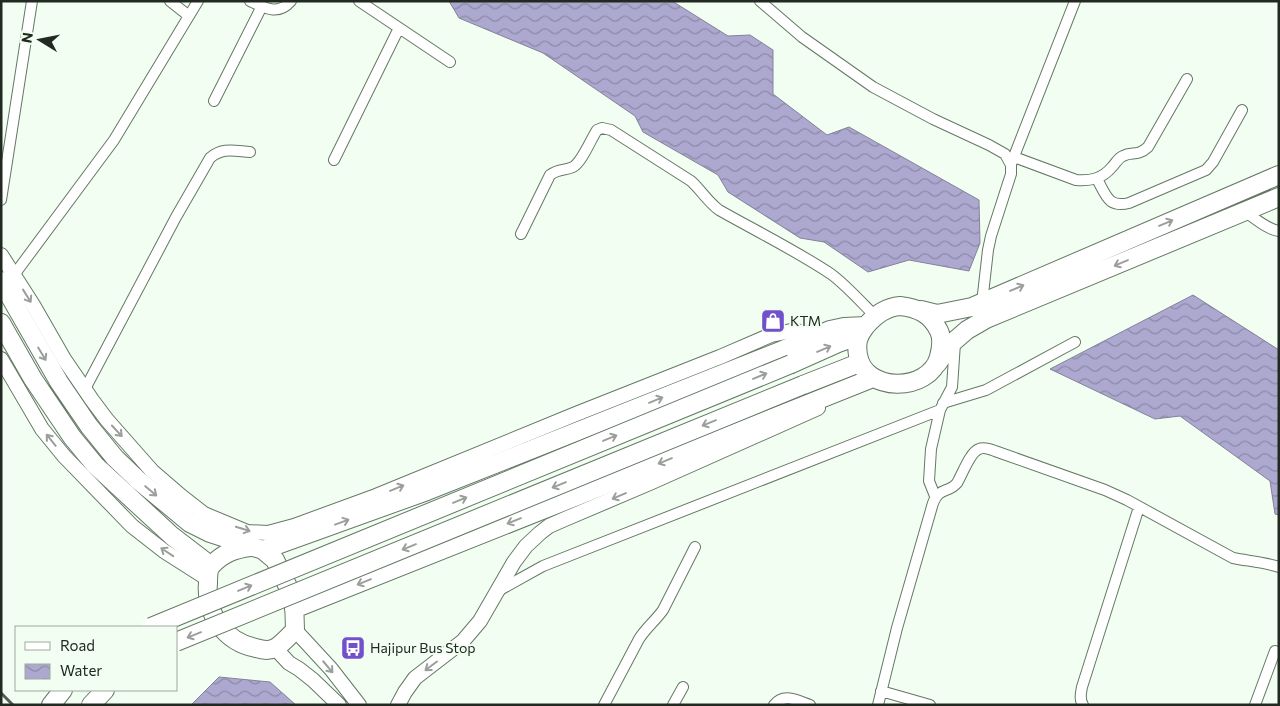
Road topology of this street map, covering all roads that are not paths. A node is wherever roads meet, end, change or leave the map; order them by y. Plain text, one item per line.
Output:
1 (32, 1) edge
2 (170, 1) edge
3 (198, 1) edge
4 (250, 1) edge
5 (291, 1) edge
6 (359, 1) edge
7 (760, 1) edge
8 (1075, 1) edge
9 (262, 6) junction
10 (189, 16) junction
11 (399, 28) junction
12 (450, 62) dead end
13 (1187, 79) dead end
14 (214, 101) dead end
15 (1242, 110) dead end
16 (250, 152) dead end
17 (334, 160) dead end
18 (1012, 161) junction
19 (1279, 175) edge
20 (1097, 179) junction
21 (1279, 197) edge
22 (1, 200) edge
23 (1244, 211) junction
24 (1279, 231) edge
25 (521, 234) dead end
26 (1, 255) edge
27 (8, 278) edge
28 (982, 303) junction
29 (921, 310) junction
30 (1, 322) edge
31 (867, 326) junction
32 (820, 334) junction
33 (955, 340) junction
34 (1075, 342) dead end
35 (1, 359) edge
36 (859, 363) junction
37 (937, 364) junction
38 (873, 378) junction
39 (852, 386) junction
40 (85, 389) junction
41 (941, 406) junction
42 (936, 496) junction
43 (1139, 507) junction
44 (197, 518) junction
45 (695, 547) dead end
46 (256, 549) junction
47 (1279, 567) edge
48 (209, 572) junction
49 (497, 592) junction
50 (294, 609) junction
51 (153, 626) edge
52 (295, 630) junction
53 (178, 641) edge
54 (275, 648) junction
55 (1275, 651) dead end
56 (683, 687) dead end
57 (62, 691) edge
58 (104, 691) edge
59 (881, 691) junction
60 (51, 705) edge
61 (91, 705) edge
62 (339, 705) edge
63 (359, 705) edge
64 (398, 705) edge
65 (604, 705) edge
66 (672, 705) edge
67 (774, 705) edge
68 (810, 705) edge
69 (878, 705) edge
70 (930, 705) edge
71 (1083, 705) edge
72 (1256, 705) edge

1 - 22 street
2 - 10 street
3 - 10 street
4 - 9 street
5 - 9 street
6 - 11 street
7 - 18 street
8 - 18 street
9 - 14 street
10 - 27 street
11 - 12 street
11 - 17 street
13 - 20 street
15 - 20 street
16 - 40 street
18 - 20 street
18 - 28 street
28 -> 19 highway
21 - 23 highway
23 - 24 street
23 -> 33 highway
25 - 31 street
26 - 27 street
27 -> 40 street
27 -> 44 highway
28 - 29 highway
29 - 31 highway
29 - 37 highway
30 - 48 highway
31 - 32 highway
31 - 36 highway
51 -> 31 highway, bridge
44 -> 32 street
46 -> 32 highway
33 - 37 highway
33 - 41 street
34 - 41 street
48 -> 35 street
36 - 38 highway
36 -> 53 highway, bridge
37 - 38 highway
38 - 39 highway
39 -> 49 street
39 -> 50 highway
40 -> 44 street
41 - 42 street
41 - 49 street
42 - 43 street
42 - 59 street
43 - 47 street
43 - 71 street
44 - 46 highway
45 - 65 street
46 - 48 highway
46 - 50 highway
48 - 54 highway
49 -> 64 street
50 - 52 highway
52 - 54 highway
52 -> 63 street
54 - 62 street
55 - 72 street
56 - 66 street
57 - 60 highway
58 - 61 highway
59 - 69 street
59 - 70 street
67 - 68 street

